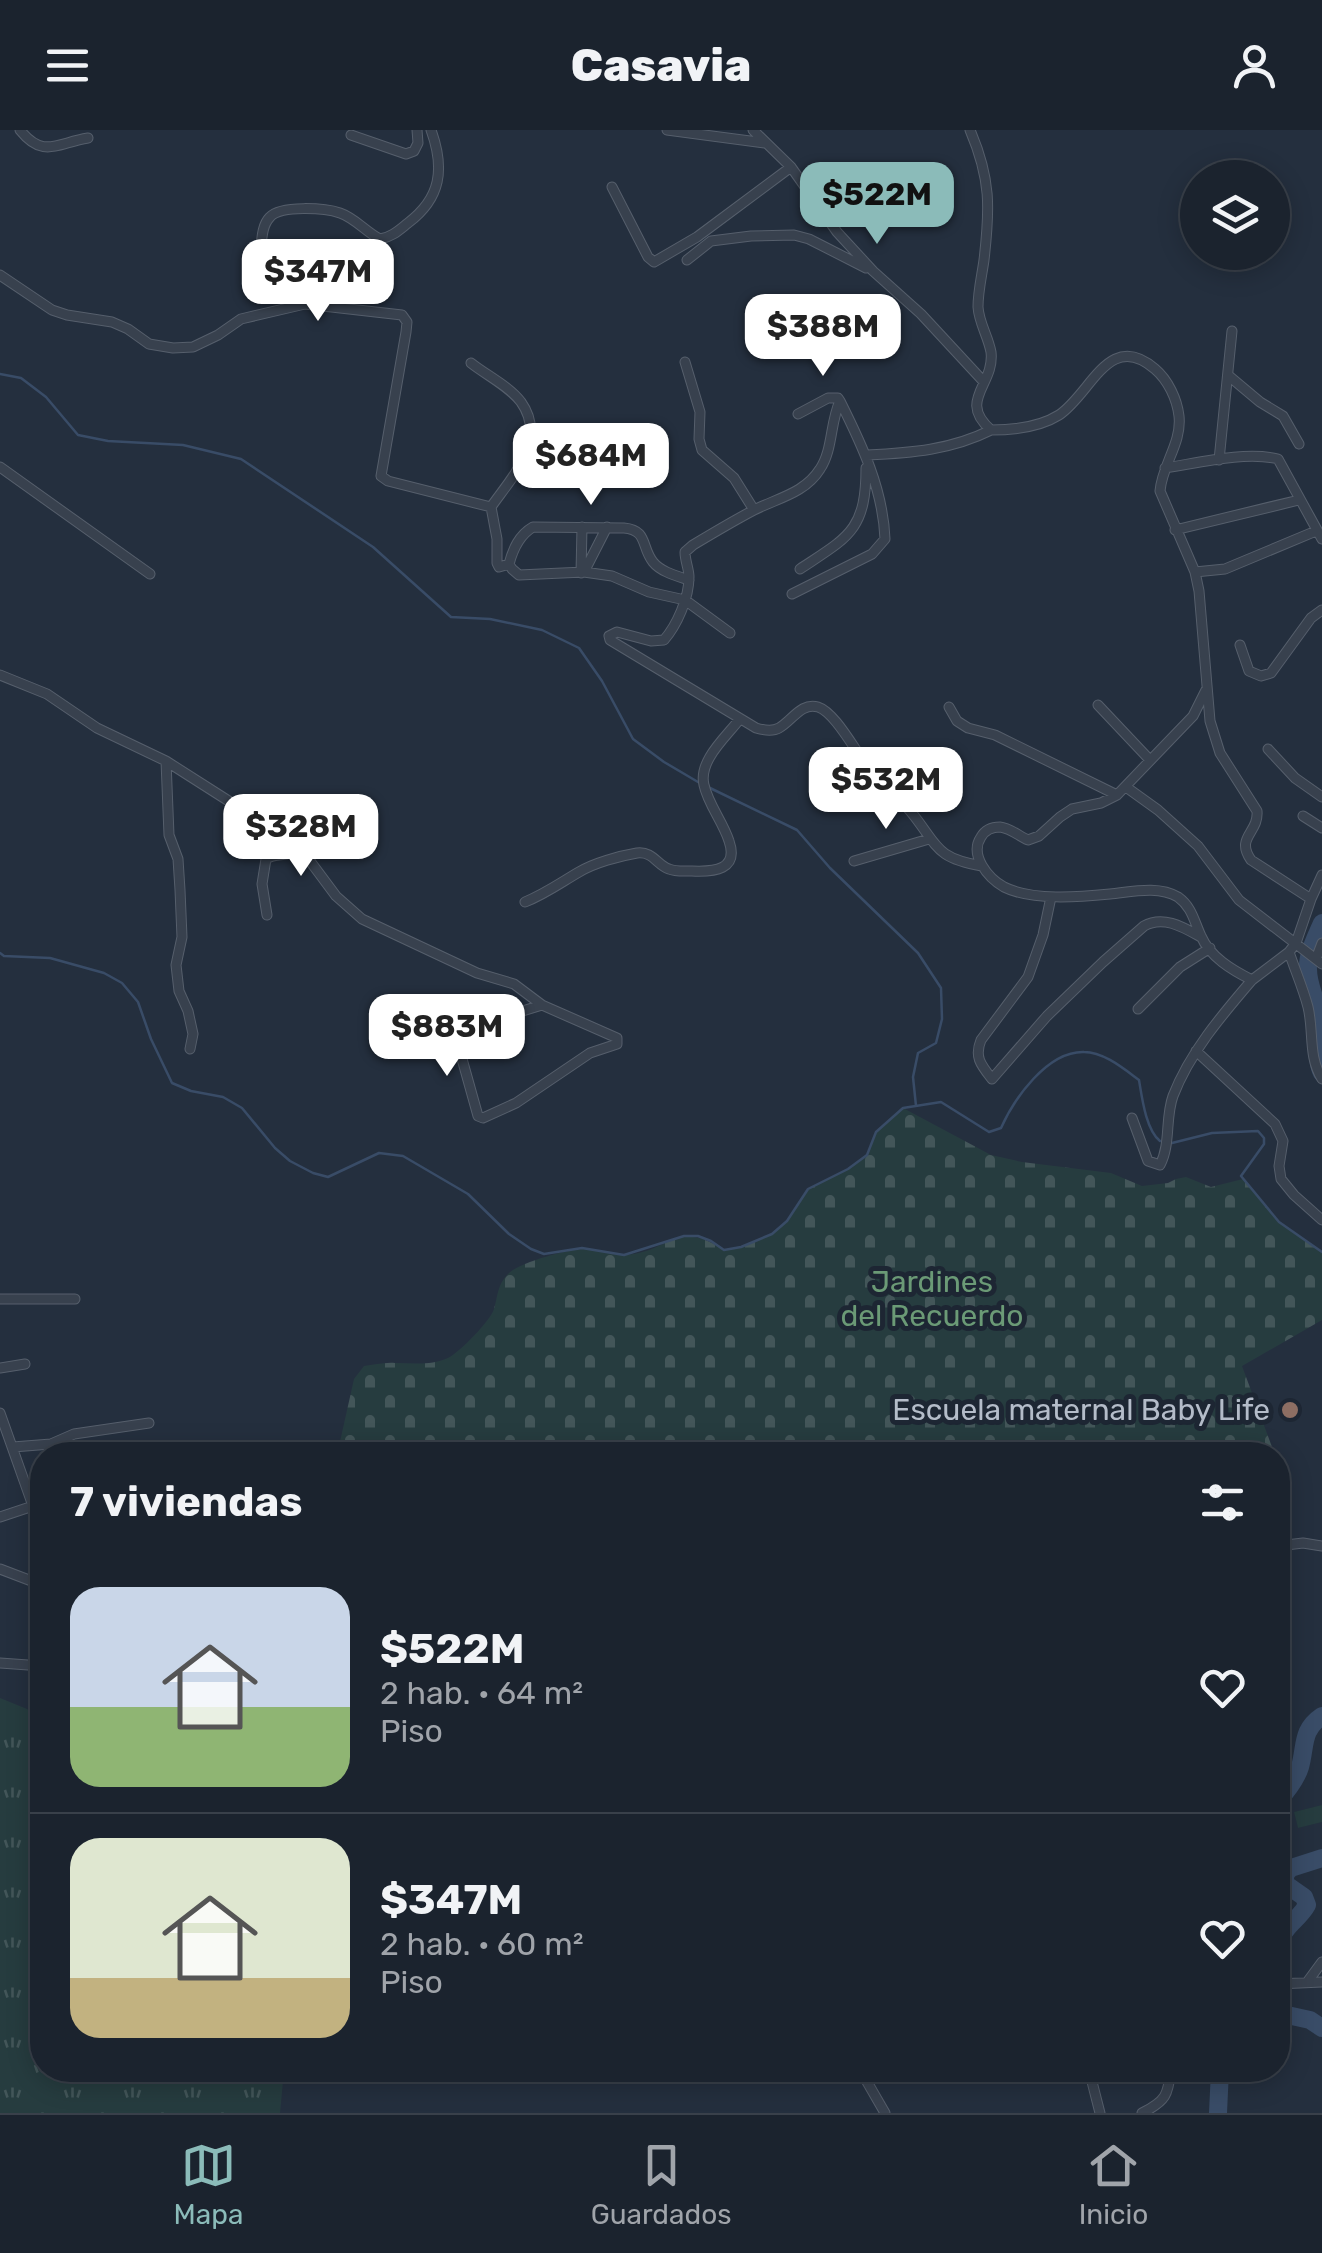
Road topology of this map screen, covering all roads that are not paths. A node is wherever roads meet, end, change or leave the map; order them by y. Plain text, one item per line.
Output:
1 (20, 130) edge
2 (417, 130) edge
3 (431, 130) edge
4 (667, 130) edge
5 (753, 130) edge
6 (970, 130) edge
7 (351, 135) dead end
8 (88, 138) dead end
9 (768, 143) junction
10 (791, 166) junction
11 (612, 187) dead end
12 (260, 254) dead end
13 (688, 260) dead end
14 (873, 271) junction
15 (0, 275) edge
16 (1232, 331) dead end
17 (685, 362) dead end
18 (471, 363) dead end
19 (1229, 376) junction
20 (984, 382) junction
21 (840, 401) junction
22 (798, 414) dead end
23 (992, 430) junction
24 (1299, 444) dead end
25 (866, 455) junction
26 (1219, 460) junction
27 (0, 467) edge
28 (1164, 468) junction
29 (1299, 500) junction
30 (491, 507) junction
31 (754, 510) junction
32 (582, 527) junction
33 (607, 528) junction
34 (1175, 530) junction
35 (1319, 535) edge
36 (510, 564) junction
37 (800, 569) dead end
38 (1195, 572) junction
39 (582, 573) junction
40 (150, 574) dead end
41 (689, 580) junction
42 (792, 594) dead end
43 (685, 600) junction
44 (1322, 610) edge
45 (730, 632) dead end
46 (1240, 645) dead end
47 (0, 675) edge
48 (1207, 688) junction
49 (1098, 705) dead end
50 (949, 707) dead end
51 (739, 720) junction
52 (1268, 749) dead end
53 (1149, 759) junction
54 (166, 762) junction
55 (1126, 787) junction
56 (1116, 795) junction
57 (1322, 797) edge
58 (1303, 816) dead end
59 (1322, 828) edge
60 (930, 840) junction
61 (297, 848) junction
62 (854, 862) dead end
63 (982, 866) junction
64 (1322, 875) edge
65 (1051, 897) junction
66 (1311, 898) junction
67 (525, 902) dead end
68 (267, 915) dead end
69 (1201, 937) junction
70 (1322, 943) edge
71 (1210, 948) junction
72 (1295, 948) junction
73 (1319, 962) edge
74 (1252, 980) junction
75 (542, 1005) junction
76 (1138, 1008) dead end
77 (190, 1049) dead end
78 (1196, 1051) junction
79 (1322, 1078) edge
80 (1132, 1118) dead end
81 (1322, 1220) edge
82 (0, 1299) edge
83 (75, 1299) dead end
84 (25, 1364) dead end
85 (0, 1368) edge
86 (0, 1412) edge
87 (149, 1423) dead end
88 (56, 1442) edge
89 (30, 1446) edge
90 (14, 1448) junction
91 (30, 1486) edge
92 (30, 1508) edge
93 (0, 1517) edge
94 (1290, 1545) edge
95 (1322, 1546) edge
96 (0, 1569) edge
97 (30, 1580) edge
98 (0, 1663) edge
99 (30, 1665) edge
100 (1322, 1962) edge
101 (1308, 1981) junction
102 (1290, 1982) edge
103 (1322, 1982) edge
104 (867, 2082) edge
105 (1092, 2082) edge
106 (1169, 2082) edge
107 (885, 2113) edge
108 (1100, 2113) edge
109 (1142, 2113) edge

1 - 8 street
2 - 7 street
3 - 12 street
4 - 9 street
5 - 9 street
6 - 20 street
9 - 10 street
10 - 11 street
10 - 14 street
13 - 14 street
14 - 20 street
15 - 30 street
16 - 19 street
17 - 31 street
18 - 30 street
19 - 24 street
19 - 26 street
20 - 23 street
21 - 22 street
21 - 25 street
21 - 31 street
23 - 25 street
23 - 28 street
25 - 37 street
25 - 42 street
26 - 28 street
26 - 29 street
27 - 40 street
28 - 34 street
29 - 34 street
29 - 35 street
30 - 36 street
31 - 41 street
32 - 33 street
32 - 36 street
32 - 39 street
33 - 39 street
33 - 41 street
34 - 38 street
35 - 38 street
36 - 39 street
38 - 48 street
39 - 43 street
41 - 43 street
43 - 45 street
43 - 51 street
44 - 46 street
47 - 54 street
48 - 53 street
48 - 66 street
49 - 53 street
50 - 56 street
51 - 60 street
51 - 67 street
52 - 57 street
53 - 55 street
54 - 61 street
54 - 77 street
55 - 56 street
55 - 72 street
56 - 63 street
58 - 59 street
60 - 62 street
60 - 63 street
61 - 68 street
61 - 75 street
63 - 65 street
64 - 66 street
65 - 69 street
65 - 69 street
66 - 72 street
69 - 71 street
70 - 73 street
71 - 74 street
71 - 76 street
72 - 73 street
72 - 74 street
72 - 79 street
74 - 78 street
75 - 75 street
78 - 80 street
78 - 81 street
82 - 83 street
84 - 85 street
86 - 90 street
87 - 88 street
89 - 90 street
90 - 91 street
92 - 93 street
94 - 95 street
96 - 97 street
98 - 99 street
100 - 101 street
101 - 102 street
101 - 103 street
104 - 107 street
105 - 108 street
106 - 109 street

